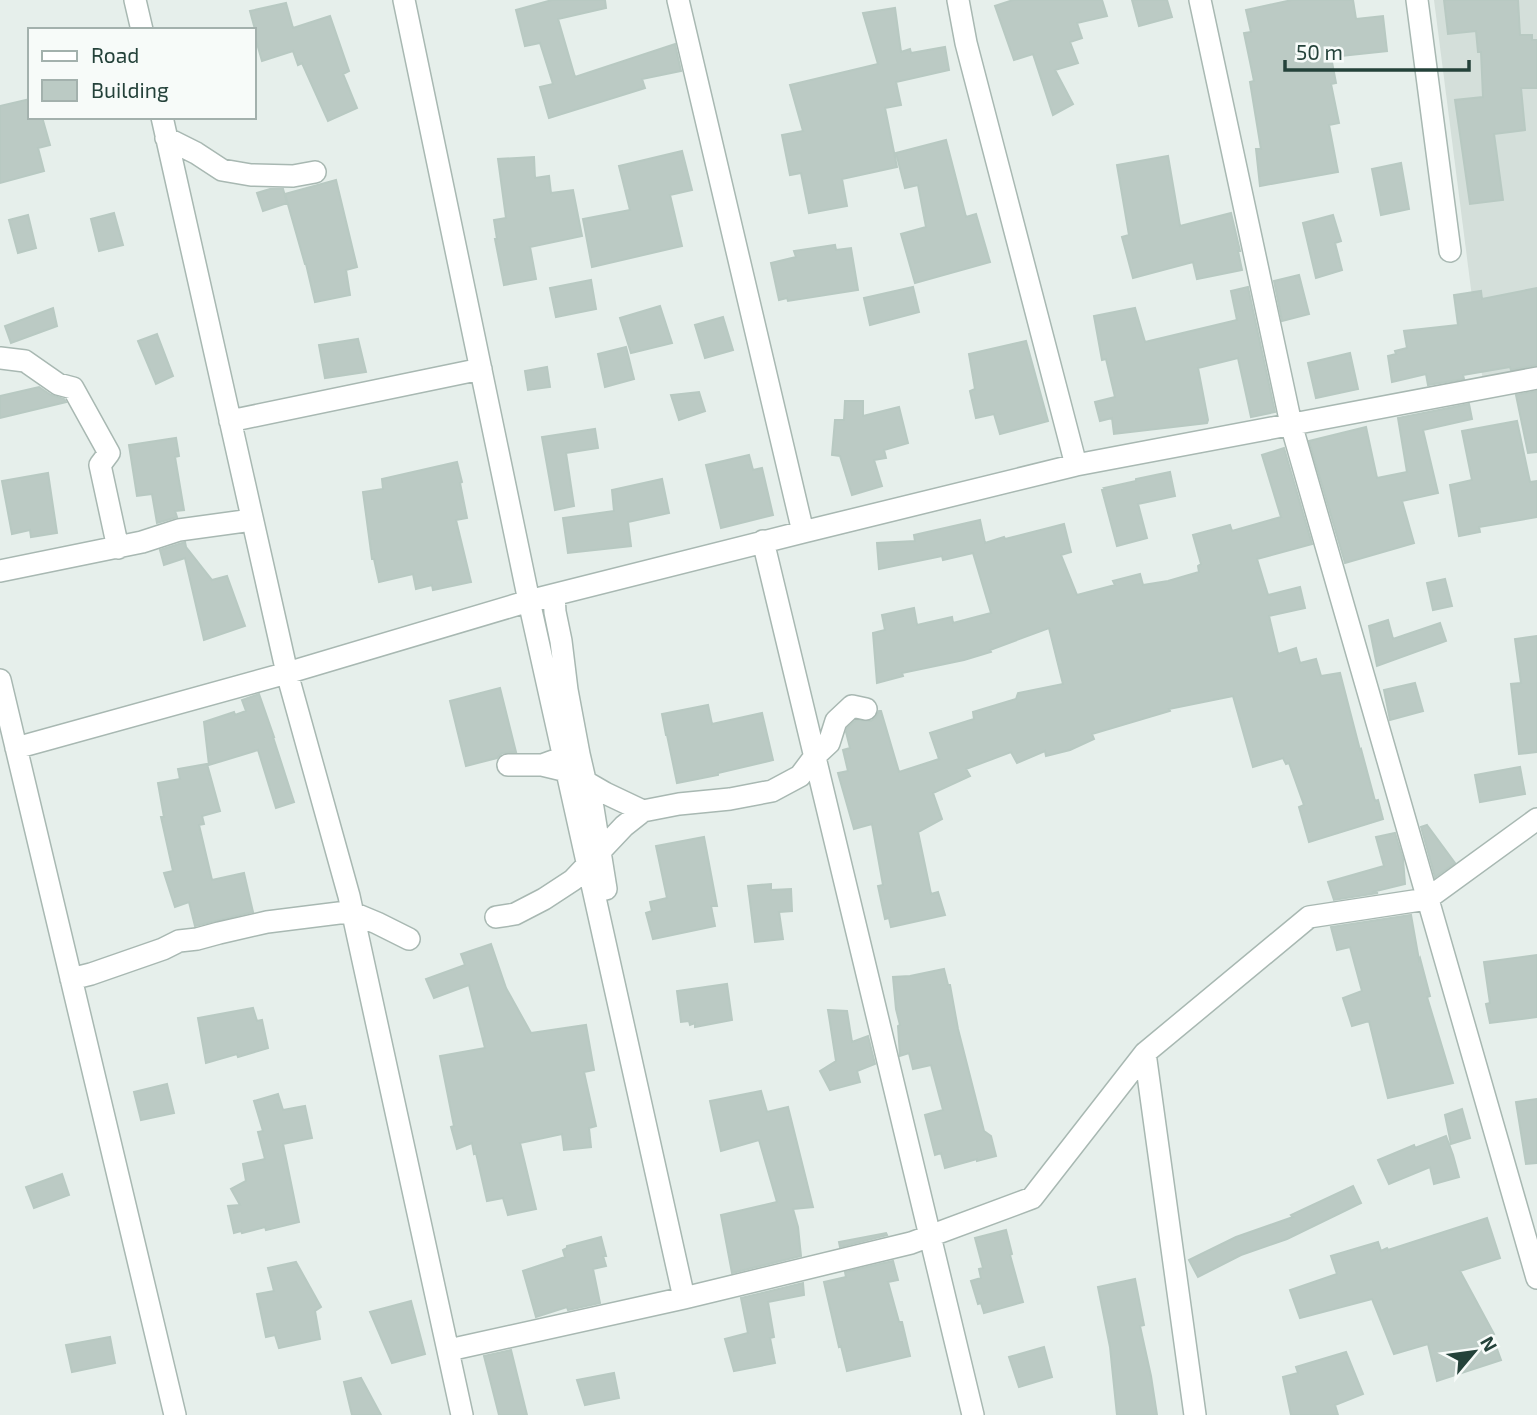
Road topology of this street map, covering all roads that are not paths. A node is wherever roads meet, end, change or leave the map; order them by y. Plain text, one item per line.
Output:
1 (135, 0) edge
2 (404, 0) edge
3 (678, 0) edge
4 (958, 0) edge
5 (1200, 0) edge
6 (1417, 0) edge
7 (142, 28) edge
8 (164, 127) edge
9 (315, 172) dead end
10 (1450, 251) dead end
11 (0, 358) edge
12 (481, 369) junction
13 (1537, 378) edge
14 (230, 421) junction
15 (1291, 425) junction
16 (1076, 466) junction
17 (252, 520) junction
18 (803, 532) junction
19 (763, 541) junction
20 (118, 548) junction
21 (0, 571) edge
22 (554, 595) junction
23 (529, 601) junction
24 (287, 673) junction
25 (0, 680) edge
26 (866, 709) dead end
27 (16, 748) junction
28 (815, 756) junction
29 (508, 765) dead end
30 (574, 765) junction
31 (800, 776) junction
32 (821, 780) junction
33 (643, 811) junction
34 (1537, 819) edge
35 (594, 857) junction
36 (1427, 899) junction
37 (353, 913) junction
38 (496, 917) dead end
39 (611, 919) dead end
40 (409, 939) dead end
41 (71, 979) junction
42 (1145, 1053) junction
43 (930, 1236) junction
44 (1537, 1278) edge
45 (684, 1298) junction
46 (449, 1350) junction
47 (175, 1415) edge
48 (462, 1415) edge
49 (973, 1415) edge
50 (1195, 1415) edge

1 - 7 street
2 - 12 street
3 - 18 street
4 - 16 street
5 - 15 street
6 - 10 street
8 - 9 street
8 - 14 street
11 - 20 street
12 - 14 street
12 - 23 street
13 - 15 street
14 - 17 street
15 - 16 street
15 - 36 street
16 - 18 street
17 - 20 street
17 - 24 street
18 - 19 street
19 - 22 street
19 - 28 street
20 - 21 street
22 - 23 street
22 - 30 street
23 - 24 street
23 - 30 street
24 - 27 street
24 - 37 street
25 - 27 street
26 - 28 street
27 - 41 street
28 - 31 street
28 - 32 street
29 - 30 street
30 - 33 street
30 - 35 street
31 - 32 street
31 - 33 street
32 - 43 street
33 - 35 street
34 - 36 street
35 - 38 street
35 - 39 street
35 - 45 street
36 - 42 street
36 - 44 street
37 - 40 street
37 - 41 street
37 - 46 street
41 - 47 street
42 - 43 street
42 - 50 street
43 - 45 street
43 - 49 street
45 - 46 street
46 - 48 street

